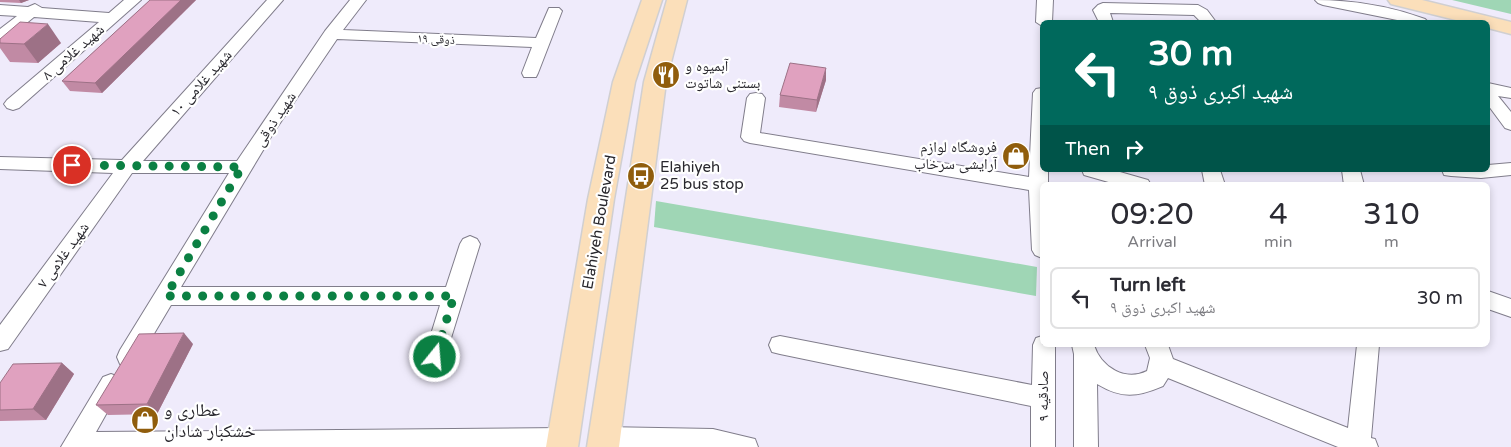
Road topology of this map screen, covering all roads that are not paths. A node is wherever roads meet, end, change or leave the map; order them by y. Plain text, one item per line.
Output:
1 (47, 0) edge
2 (133, 0) edge
3 (275, 0) edge
4 (358, 0) edge
5 (652, 0) edge
6 (677, 0) edge
7 (1045, 0) edge
8 (1323, 0) edge
9 (1398, 0) edge
10 (1438, 0) edge
11 (0, 10) edge
12 (554, 11) dead end
13 (31, 12) junction
14 (112, 18) junction
15 (1511, 18) edge
16 (1044, 20) edge
17 (1105, 20) edge
18 (1207, 20) edge
19 (1414, 20) edge
20 (1479, 20) edge
21 (1490, 23) edge
22 (1511, 28) edge
23 (331, 34) junction
24 (0, 37) edge
25 (541, 43) junction
26 (530, 73) dead end
27 (1490, 88) edge
28 (1511, 93) edge
29 (1490, 97) edge
30 (756, 98) dead end
31 (13, 104) dead end
32 (1511, 124) edge
33 (1040, 139) edge
34 (0, 163) edge
35 (127, 167) junction
36 (242, 167) junction
37 (1511, 169) edge
38 (1490, 171) edge
39 (1098, 172) edge
40 (1131, 182) edge
41 (1038, 185) junction
42 (1040, 218) edge
43 (470, 244) dead end
44 (166, 296) junction
45 (454, 296) junction
46 (1490, 301) edge
47 (1511, 308) edge
48 (0, 342) edge
49 (780, 345) dead end
50 (1044, 347) edge
51 (1368, 347) edge
52 (1084, 350) edge
53 (1159, 351) edge
54 (435, 357) dead end
55 (1043, 398) junction
56 (563, 443) edge
57 (603, 443) edge
58 (74, 445) edge
59 (1360, 446) edge
60 (746, 447) edge
61 (1043, 447) edge
62 (1086, 447) edge

1 - 13 street
2 - 14 street, شهید غلامی ۸
3 - 35 street, شهید غلامی ۱۰
4 - 23 street, شهید ذوقی
5 - 56 main road, Elahiyeh Boulevard
6 - 57 main road
7 - 16 street
8 - 19 street
9 - 20 main road
10 - 15 main road
11 - 13 street
12 - 25 street
13 - 14 street
13 - 24 street
14 - 31 street, شهید غلامی ۸
17 - 18 street
21 - 22 main road
23 - 25 street, ذوقی ۱۹
23 - 36 street, شهید ذوقی
25 - 26 street
27 - 28 street
29 - 32 street
30 - 41 street
33 - 41 street
34 - 35 street
35 - 36 street
35 - 48 street, شهید غلامی ۷
36 - 44 street, شهید ذوقی
37 - 38 street
39 - 40 street
41 - 42 street
43 - 45 street
44 - 45 street
44 - 58 street, شهید ذوقی
45 - 54 street
46 - 47 street
49 - 55 street
50 - 55 street, صادقیه ۹
51 - 59 street
52 - 53 street
52 - 62 street
53 - 59 street
55 - 61 street, صادقیه ۹
56 - 57 main road
56 - 58 street
57 - 60 street

